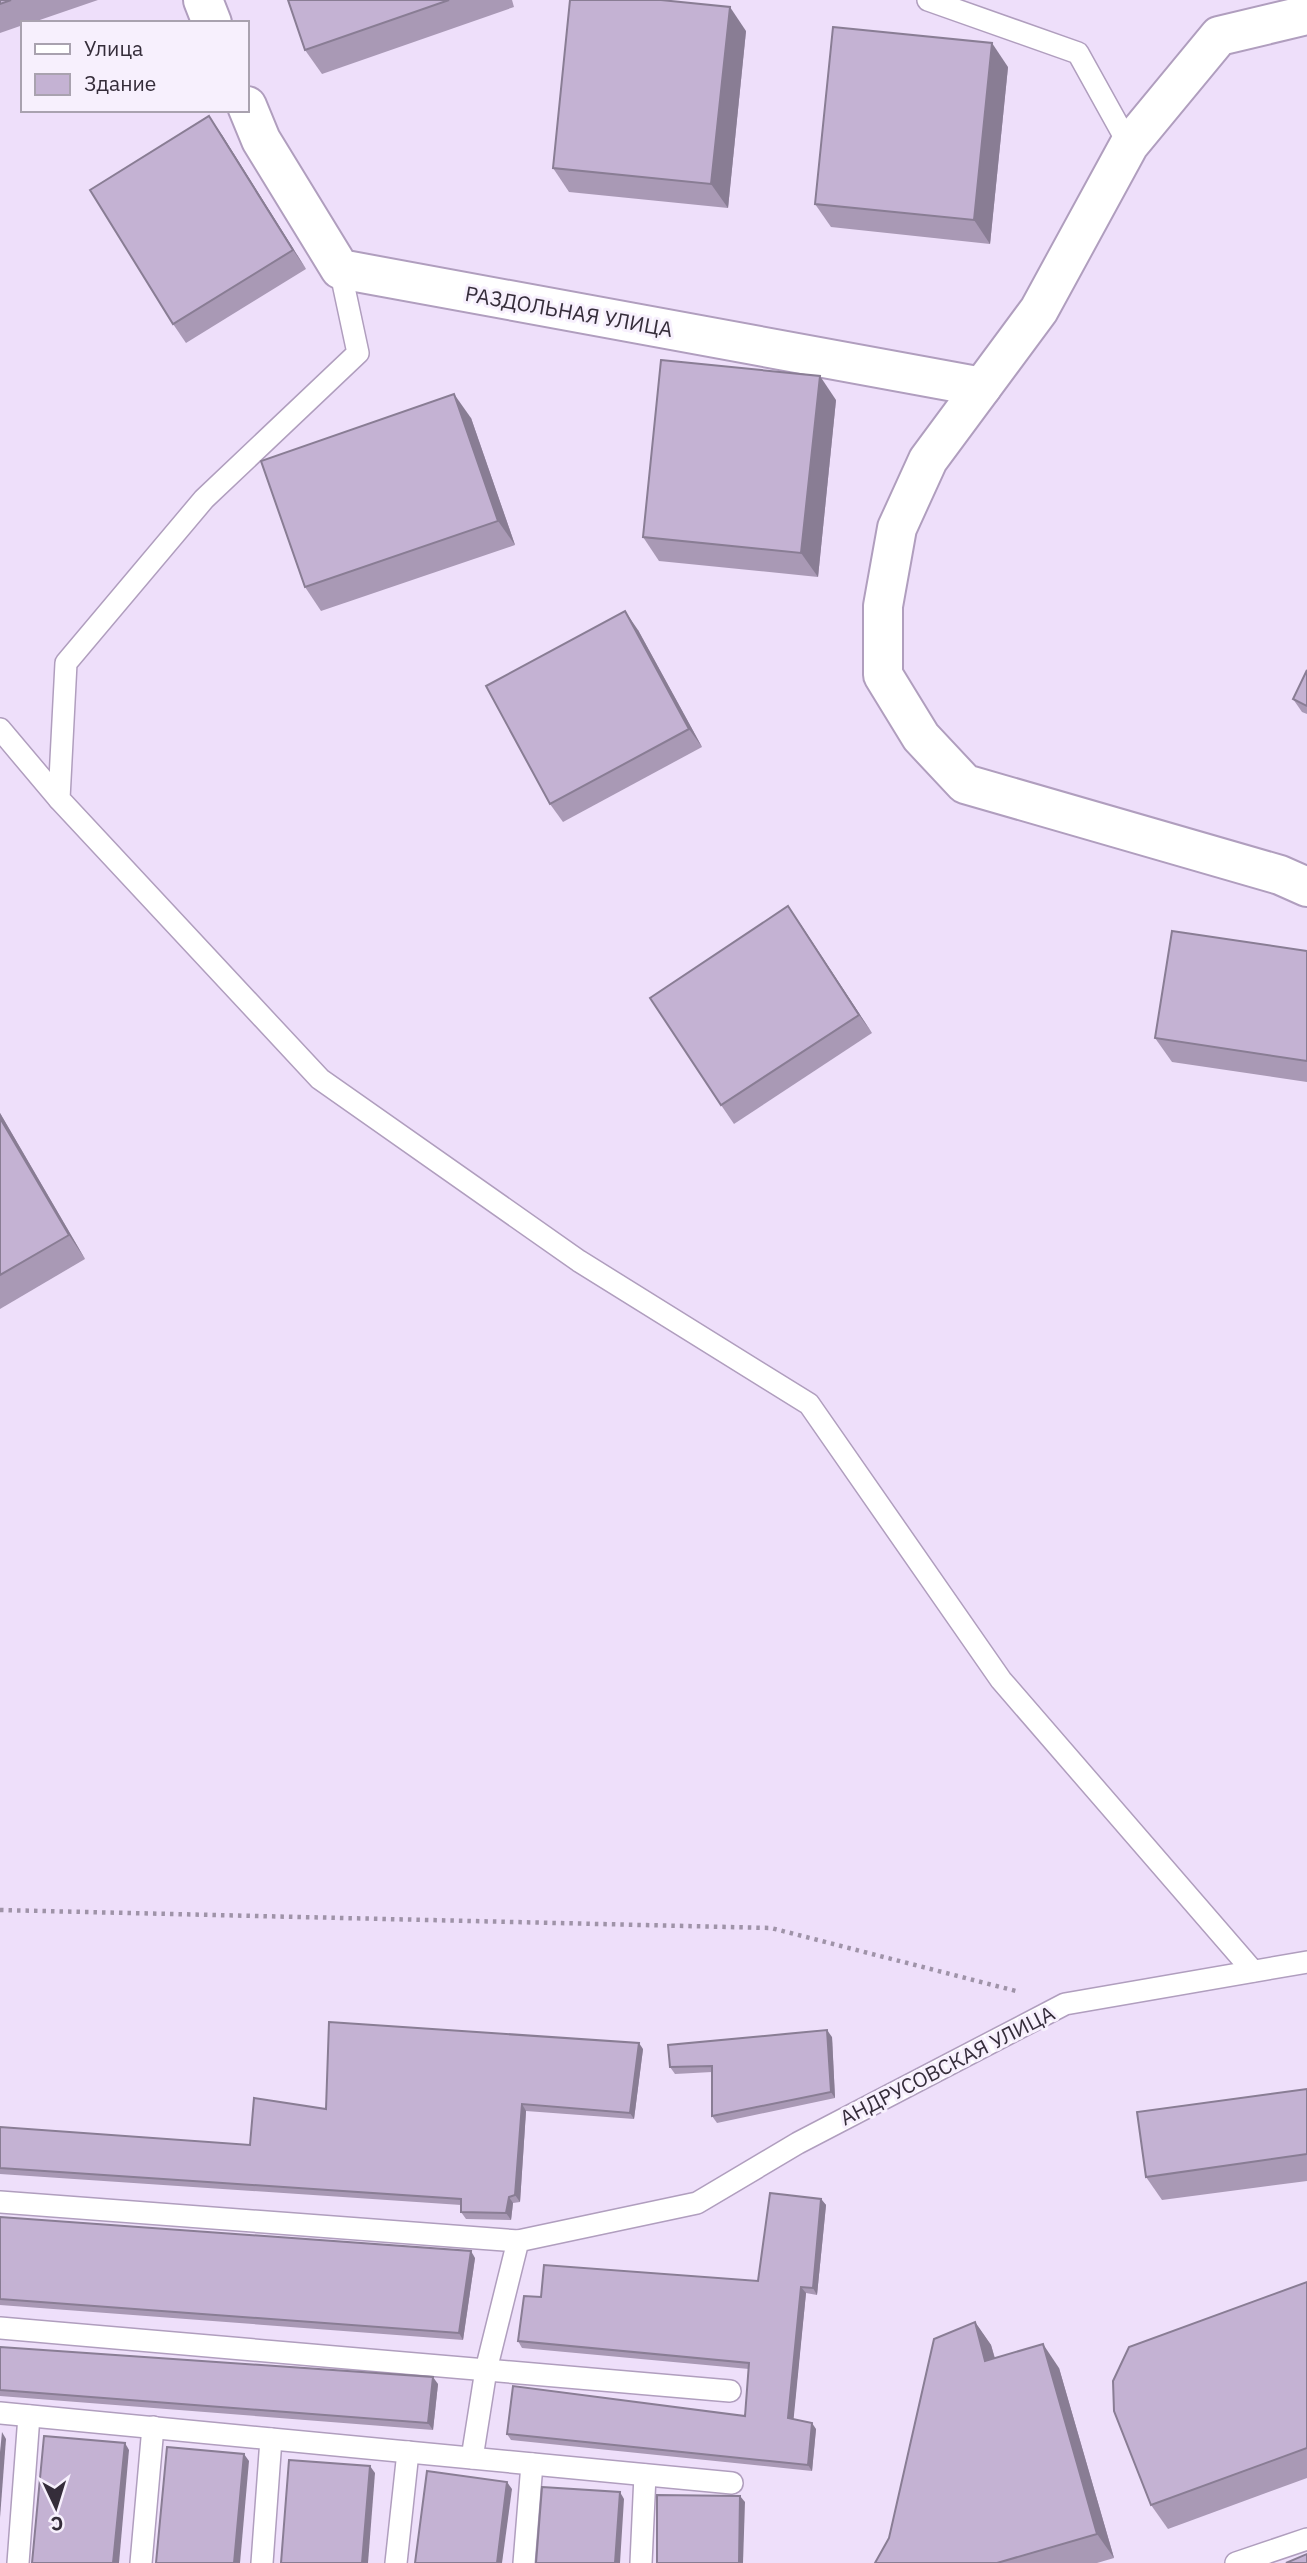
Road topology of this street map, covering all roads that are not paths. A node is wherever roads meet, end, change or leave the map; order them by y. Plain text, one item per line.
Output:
1 (203, 0) edge
2 (928, 0) edge
3 (1307, 15) edge
4 (211, 21) edge
5 (248, 108) edge
6 (1129, 145) junction
7 (340, 269) junction
8 (982, 387) junction
9 (0, 729) edge
10 (59, 799) junction
11 (1307, 887) edge
12 (1307, 1962) edge
13 (1253, 1971) junction
14 (0, 2202) edge
15 (518, 2241) junction
16 (0, 2328) edge
17 (486, 2370) junction
18 (730, 2390) dead end
19 (0, 2413) edge
20 (29, 2416) junction
21 (153, 2427) junction
22 (271, 2439) junction
23 (408, 2452) junction
24 (472, 2458) junction
25 (532, 2464) junction
26 (645, 2475) junction
27 (732, 2483) dead end
28 (1307, 2539) edge
29 (18, 2563) edge
30 (141, 2563) edge
31 (262, 2563) edge
32 (396, 2563) edge
33 (524, 2563) edge
34 (641, 2563) edge
35 (1236, 2563) edge

1 - 4 street
2 - 6 lane
3 - 6 street
5 - 7 street
6 - 8 street
7 - 8 street, РАЗДОЛЬНАЯ УЛИЦА
7 - 10 lane
8 - 11 street
9 - 10 lane
10 - 13 lane
12 - 13 lane, АНДРУСОВСКАЯ УЛИЦА
13 - 15 lane, АНДРУСОВСКАЯ УЛИЦА
14 - 15 lane, АНДРУСОВСКАЯ УЛИЦА
15 - 17 lane
16 - 17 lane
17 - 18 lane
17 - 24 lane
19 - 20 lane
20 - 21 lane
20 - 29 lane
21 - 22 lane
21 - 30 lane
22 - 23 lane
22 - 31 lane
23 - 24 lane
23 - 32 lane
24 - 25 lane
25 - 26 lane
25 - 33 lane
26 - 27 lane
26 - 34 lane
28 - 35 lane

